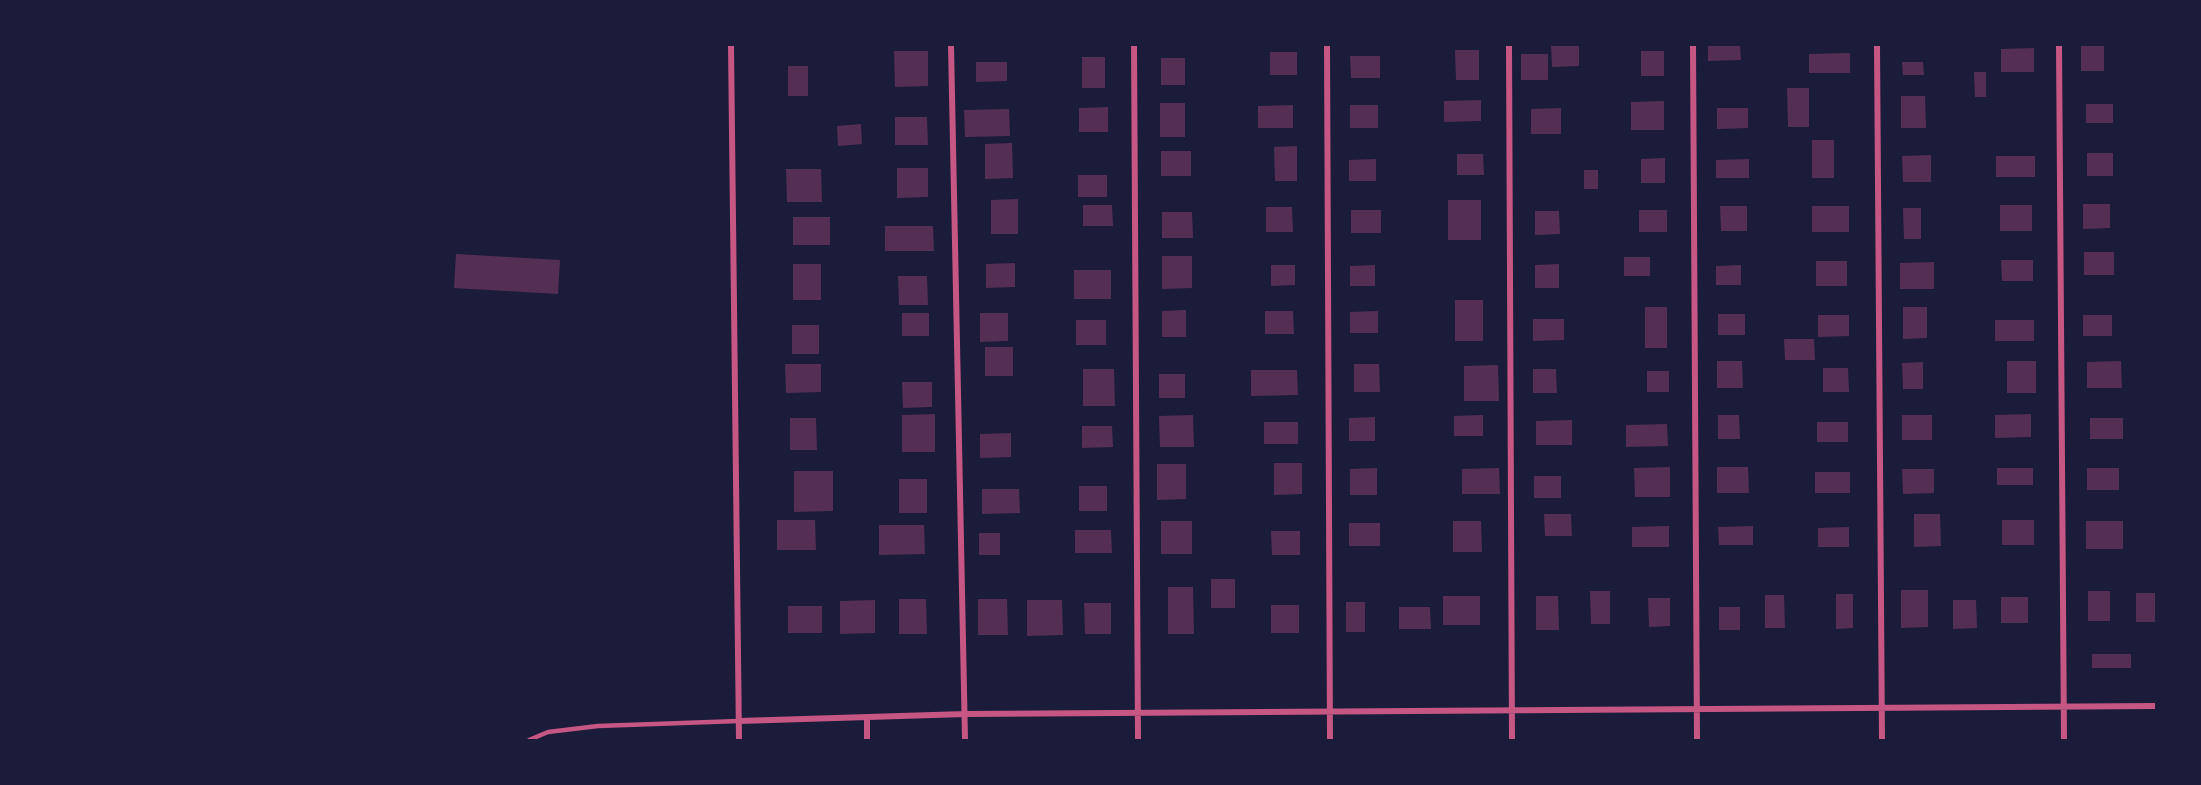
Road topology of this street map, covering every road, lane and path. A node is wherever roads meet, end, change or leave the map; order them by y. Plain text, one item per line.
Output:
1 (731, 45) edge
2 (951, 45) edge
3 (1134, 45) edge
4 (1327, 45) edge
5 (1509, 45) edge
6 (1693, 45) edge
7 (1877, 45) edge
8 (2059, 45) edge
9 (2156, 706) edge
10 (2064, 707) junction
11 (1881, 708) junction
12 (1697, 709) junction
13 (1512, 711) junction
14 (1330, 712) junction
15 (1138, 713) junction
16 (965, 714) junction
17 (867, 717) junction
18 (739, 721) junction
19 (529, 740) edge
20 (739, 740) edge
21 (867, 740) edge
22 (965, 740) edge
23 (1138, 740) edge
24 (1330, 740) edge
25 (1512, 740) edge
26 (1697, 740) edge
27 (1882, 740) edge
28 (2064, 740) edge

1 - 18 street
2 - 16 street
3 - 15 street
4 - 14 street
5 - 13 street
6 - 12 street
7 - 11 street
8 - 10 street
9 - 10 street
10 - 11 street
10 - 28 street
11 - 12 street
11 - 27 street
12 - 13 street
12 - 26 street
13 - 14 street
13 - 25 street
14 - 15 street
14 - 24 street
15 - 16 street
15 - 23 street
16 - 17 street
16 - 22 street
17 - 18 street
17 - 21 street
18 - 19 lane
18 - 20 street

